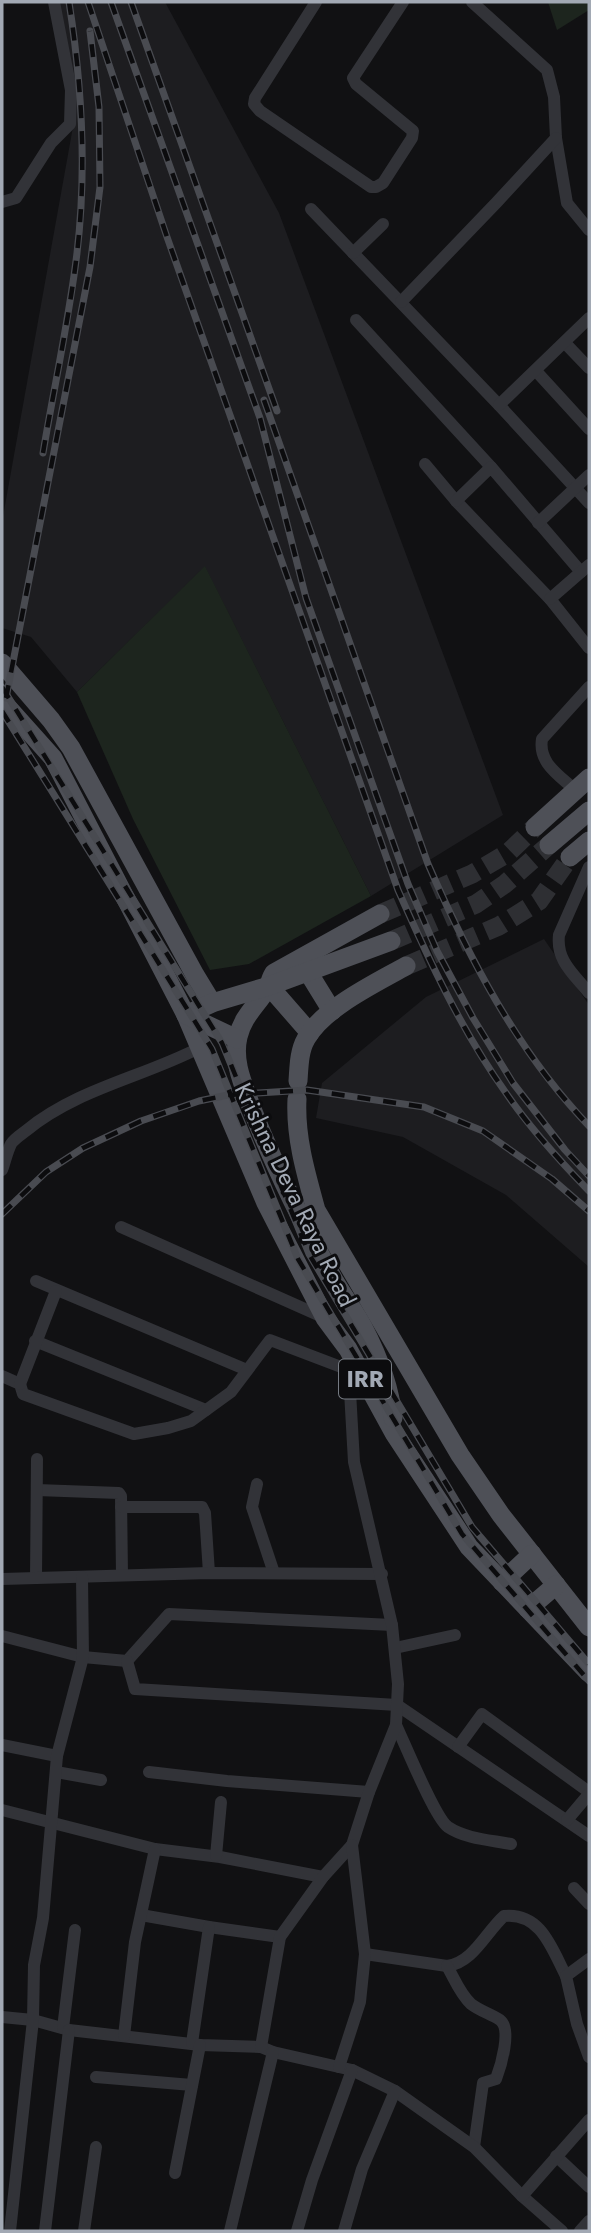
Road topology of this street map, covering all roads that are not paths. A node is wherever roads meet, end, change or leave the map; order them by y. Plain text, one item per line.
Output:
1 (54, 2) edge
2 (316, 2) edge
3 (403, 2) edge
4 (472, 2) edge
5 (556, 138) junction
6 (2, 202) edge
7 (311, 209) dead end
8 (383, 224) dead end
9 (589, 230) edge
10 (353, 253) junction
11 (401, 302) junction
12 (589, 318) edge
13 (356, 320) dead end
14 (565, 343) junction
15 (589, 368) edge
16 (536, 371) junction
17 (499, 405) junction
18 (589, 429) edge
19 (425, 464) dead end
20 (491, 467) junction
21 (589, 475) edge
22 (576, 488) junction
23 (456, 501) junction
24 (589, 503) edge
25 (538, 523) junction
26 (585, 569) edge
27 (550, 599) junction
28 (589, 648) edge
29 (2, 663) edge
30 (589, 687) edge
31 (2, 701) edge
32 (582, 784) edge
33 (589, 811) edge
34 (535, 827) tunnel mouth
35 (589, 841) edge
36 (550, 845) tunnel mouth
37 (570, 857) tunnel mouth
38 (589, 867) edge
39 (380, 914) tunnel mouth
40 (391, 941) tunnel mouth
41 (406, 966) tunnel mouth
42 (308, 972) junction
43 (269, 986) junction
44 (589, 993) edge
45 (212, 1003) junction
46 (332, 1011) junction
47 (186, 1015) junction
48 (310, 1033) junction
49 (237, 1039) junction
50 (199, 1048) junction
51 (2, 1170) edge
52 (121, 1227) dead end
53 (36, 1281) dead end
54 (56, 1291) junction
55 (325, 1318) junction
56 (35, 1341) junction
57 (348, 1349) junction
58 (247, 1370) junction
59 (349, 1370) junction
60 (2, 1376) edge
61 (20, 1384) junction
62 (206, 1410) junction
63 (394, 1433) junction
64 (37, 1459) dead end
65 (257, 1484) dead end
66 (37, 1490) junction
67 (121, 1507) junction
68 (532, 1554) junction
69 (209, 1573) junction
70 (274, 1573) junction
71 (382, 1574) junction
72 (122, 1575) junction
73 (82, 1577) junction
74 (36, 1578) junction
75 (2, 1579) edge
76 (502, 1582) junction
77 (556, 1585) junction
78 (528, 1609) junction
79 (392, 1625) junction
80 (589, 1627) edge
81 (455, 1635) dead end
82 (2, 1636) edge
83 (395, 1648) junction
84 (83, 1657) junction
85 (127, 1661) junction
86 (589, 1673) edge
87 (397, 1705) junction
88 (396, 1725) junction
89 (2, 1745) edge
90 (458, 1747) junction
91 (57, 1756) junction
92 (56, 1772) junction
93 (149, 1772) dead end
94 (101, 1780) dead end
95 (369, 1792) junction
96 (589, 1793) edge
97 (221, 1802) dead end
98 (2, 1810) edge
99 (567, 1820) junction
100 (50, 1821) junction
101 (589, 1836) edge
102 (511, 1843) dead end
103 (169, 1845) dead end
104 (352, 1845) junction
105 (156, 1849) junction
106 (216, 1853) junction
107 (323, 1877) junction
108 (574, 1888) dead end
109 (589, 1904) edge
110 (141, 1915) junction
111 (209, 1927) junction
112 (75, 1930) dead end
113 (280, 1937) junction
114 (365, 1954) junction
115 (589, 1959) edge
116 (447, 1966) junction
117 (566, 1976) junction
118 (2, 2017) edge
119 (33, 2020) junction
120 (66, 2029) junction
121 (124, 2036) junction
122 (196, 2044) junction
123 (267, 2050) junction
124 (589, 2057) edge
125 (346, 2069) junction
126 (96, 2077) dead end
127 (192, 2085) junction
128 (395, 2091) junction
129 (589, 2120) edge
130 (96, 2147) dead end
131 (474, 2147) junction
132 (556, 2156) junction
133 (175, 2173) dead end
134 (589, 2187) edge
135 (522, 2196) junction
136 (589, 2221) edge
137 (10, 2231) edge
138 (45, 2231) edge
139 (85, 2231) edge
140 (230, 2231) edge
141 (297, 2231) edge
142 (344, 2231) edge
143 (562, 2231) edge
144 (579, 2231) edge

1 - 6 street
2 - 3 street
4 - 5 street
5 - 9 street
5 - 11 street
7 - 10 street
8 - 10 street
10 - 11 street
11 - 17 street
12 - 14 street
13 - 20 street
14 - 15 street
14 - 16 street
16 - 17 street
16 - 18 street
17 - 22 street
19 - 23 street
20 - 23 street
20 - 25 street
21 - 22 street
22 - 24 street
22 - 25 street
23 - 27 street
25 - 26 street
26 - 27 street
27 - 28 street
29 - 45 main road
30 - 32 street
31 - 47 main road, Krishna Deva Raya Road
32 - 34 main road
33 - 36 main road
35 - 37 main road
38 - 44 street
39 - 43 main road, IRR
40 - 42 main road, IRR
41 - 46 main road
42 - 43 main road, IRR
42 - 46 main road
43 - 45 main road, IRR
43 - 48 main road
43 - 49 main road, IRR
45 - 47 main road, IRR
46 - 48 main road
47 - 49 main road
47 - 50 main road, Krishna Deva Raya Road
48 - 68 main road
49 - 63 main road, Krishna Deva Raya Road / IRR
50 - 51 street
50 - 55 main road, Krishna Deva Raya Road / IRR
52 - 55 street
53 - 54 street
54 - 56 street
54 - 58 street
55 - 57 main road, Krishna Deva Raya Road / IRR
56 - 61 street
56 - 62 street
57 - 59 street
57 - 63 main road, Krishna Deva Raya Road / IRR
58 - 59 street
58 - 62 street
59 - 71 street
60 - 61 street
61 - 62 street
63 - 76 main road, Krishna Deva Raya Road / IRR
64 - 66 street
65 - 70 street
66 - 67 street
66 - 74 street
67 - 69 street
67 - 72 street
68 - 76 main road
68 - 77 main road
69 - 70 street
69 - 72 street
70 - 71 street
71 - 79 street
72 - 73 street
73 - 74 street
73 - 84 street
74 - 75 street
76 - 78 main road, Krishna Deva Raya Road / IRR
77 - 78 main road
77 - 80 main road
78 - 86 main road, Krishna Deva Raya Road / IRR
79 - 83 street
79 - 85 street
81 - 83 street
82 - 84 street
83 - 87 street
84 - 85 street
84 - 91 street
85 - 87 street
87 - 88 street
87 - 90 street
88 - 95 street
88 - 102 street
89 - 91 street
90 - 96 street
90 - 99 street
91 - 92 street
92 - 94 street
92 - 100 street
93 - 95 street
95 - 104 street
96 - 99 street
97 - 106 street
98 - 100 street
99 - 101 street
100 - 105 street
100 - 119 street
103 - 106 street
104 - 107 street
104 - 114 street
105 - 106 street
105 - 110 street
106 - 107 street
107 - 113 street
108 - 109 street
110 - 111 street
110 - 121 street
111 - 113 street
111 - 122 street
112 - 120 street
113 - 123 street
114 - 116 street
114 - 125 street
115 - 117 street
116 - 117 street
116 - 131 street
117 - 124 street
118 - 119 street
119 - 120 street
119 - 137 street
120 - 121 street
120 - 138 street
121 - 122 street
122 - 123 street
122 - 127 street
123 - 125 street
123 - 140 street
125 - 128 street
125 - 141 street
126 - 127 street
127 - 133 street
128 - 131 street
128 - 142 street
129 - 132 street
130 - 139 street
131 - 135 street
132 - 134 street
132 - 135 street
135 - 143 street
136 - 144 street

